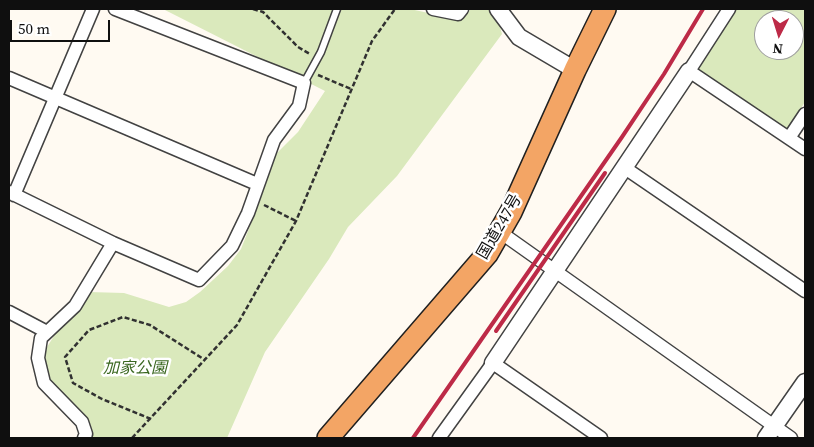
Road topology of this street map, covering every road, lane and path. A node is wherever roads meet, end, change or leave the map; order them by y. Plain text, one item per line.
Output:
1 (93, 9) edge
2 (114, 9) edge
3 (253, 9) edge
4 (337, 9) edge
5 (395, 9) edge
6 (433, 9) edge
7 (462, 9) edge
8 (498, 9) edge
9 (605, 9) edge
10 (729, 9) edge
11 (317, 59) junction
12 (575, 70) junction
13 (689, 71) junction
14 (9, 78) edge
15 (307, 78) junction
16 (351, 89) junction
17 (56, 97) junction
18 (805, 114) edge
19 (789, 138) junction
20 (805, 149) edge
21 (626, 168) junction
22 (257, 184) junction
23 (11, 193) edge
24 (252, 199) junction
25 (296, 221) junction
26 (500, 232) junction
27 (113, 243) junction
28 (553, 272) junction
29 (805, 291) edge
30 (9, 312) edge
31 (47, 332) junction
32 (205, 360) junction
33 (493, 363) junction
34 (805, 382) edge
35 (151, 419) junction
36 (771, 432) edge
37 (84, 438) edge
38 (132, 438) edge
39 (328, 438) edge
40 (439, 438) edge
41 (601, 438) edge
42 (791, 438) edge

1 - 17 street
2 - 15 street
3 - 11 path
4 - 11 lane
5 - 16 path
6 - 7 street
8 - 12 street
9 - 12 highway, 国道247号
10 - 13 street
11 - 15 lane
12 - 26 highway, 国道247号
13 - 19 street
13 - 21 street
14 - 17 street
15 - 16 path
15 - 22 street
16 - 25 path
17 - 22 street
17 - 23 street
18 - 19 street
19 - 20 street
21 - 28 street
21 - 29 street
22 - 24 street
23 - 27 street
24 - 25 path
24 - 27 street
25 - 32 path
26 - 28 street
26 - 39 highway, 国道247号
27 - 31 street
28 - 33 street
28 - 36 street
30 - 31 street
31 - 37 street
32 - 35 path
32 - 35 path
33 - 40 street
33 - 41 street
34 - 36 street
35 - 38 path
36 - 42 street

